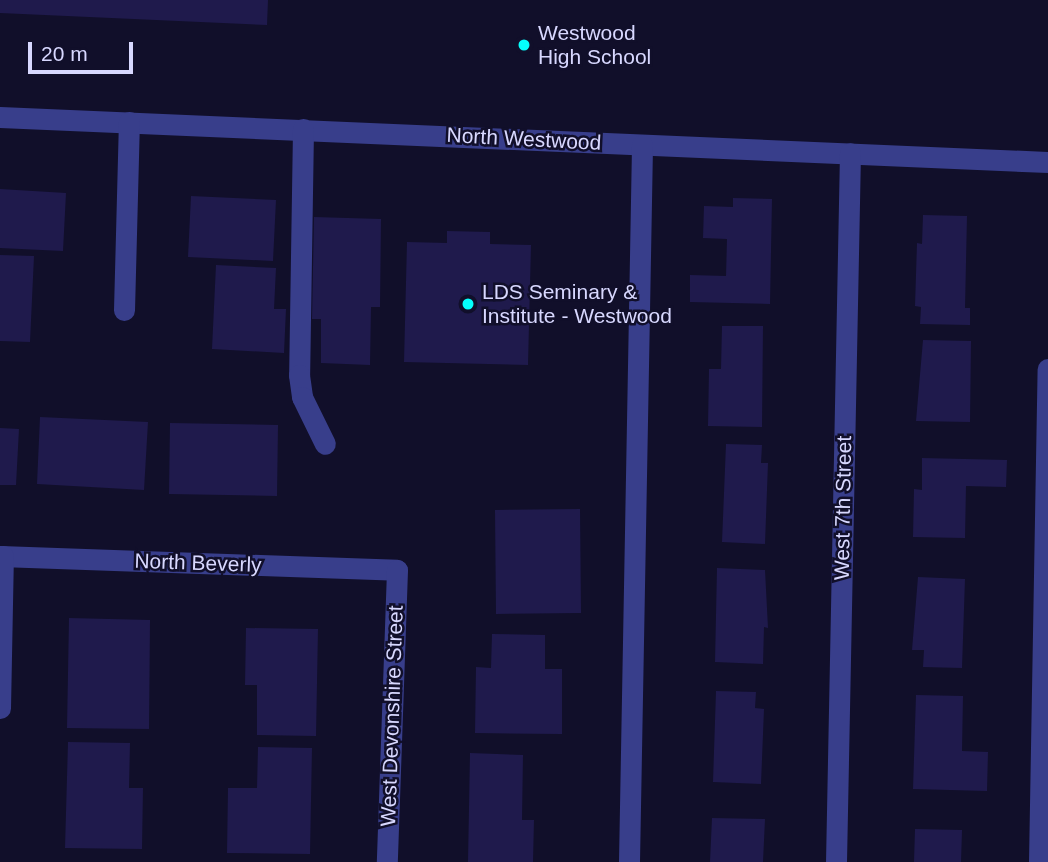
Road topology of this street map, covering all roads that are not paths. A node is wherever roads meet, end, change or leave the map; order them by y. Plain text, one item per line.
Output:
1 (0, 117) edge
2 (129, 122) junction
3 (303, 129) junction
4 (642, 145) junction
5 (850, 153) junction
6 (1048, 162) edge
7 (124, 310) dead end
8 (1048, 369) edge
9 (325, 444) dead end
10 (2, 556) edge
11 (397, 570) joint
12 (0, 708) edge
13 (387, 862) edge
14 (629, 862) edge
15 (836, 862) edge
16 (1040, 862) edge

1 - 2 street, North Westwood
2 - 3 street, North Westwood
2 - 7 street
3 - 4 street, North Westwood
3 - 9 street
4 - 5 street, North Westwood
4 - 14 street
5 - 6 street, North Westwood
5 - 15 street, West 7th Street
8 - 16 street
10 - 11 street, North Beverly
10 - 12 street
11 - 13 street, West Devonshire Street

